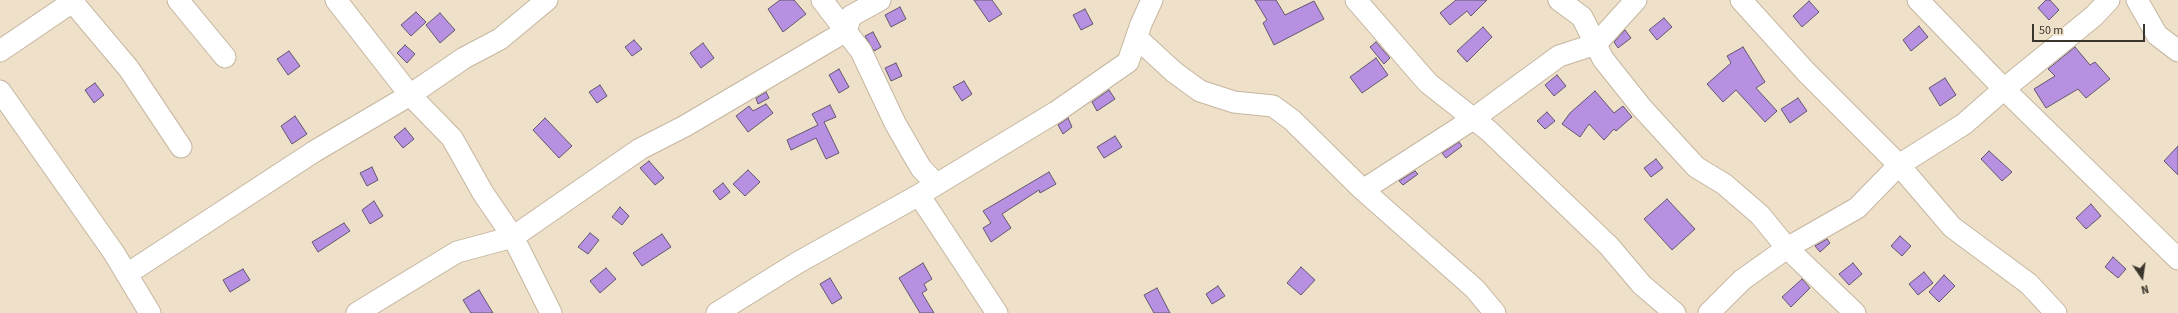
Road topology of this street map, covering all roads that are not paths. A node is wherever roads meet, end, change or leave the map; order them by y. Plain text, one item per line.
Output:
1 (178, 0) edge
2 (336, 0) edge
3 (547, 0) edge
4 (822, 0) edge
5 (880, 0) edge
6 (1152, 0) edge
7 (1356, 0) edge
8 (1559, 0) edge
9 (1636, 0) edge
10 (1741, 0) edge
11 (1918, 0) edge
12 (2109, 0) edge
13 (2137, 0) edge
14 (73, 1) edge
15 (846, 31) junction
16 (1137, 38) junction
17 (1596, 44) junction
18 (0, 51) edge
19 (2178, 51) edge
20 (225, 57) dead end
21 (2004, 89) junction
22 (0, 91) edge
23 (410, 95) junction
24 (1473, 119) junction
25 (181, 146) dead end
26 (1899, 165) junction
27 (936, 184) junction
28 (1363, 190) junction
29 (919, 195) junction
30 (513, 237) junction
31 (1787, 248) junction
32 (2178, 259) edge
33 (127, 274) junction
34 (150, 313) edge
35 (357, 313) edge
36 (551, 313) edge
37 (717, 313) edge
38 (997, 313) edge
39 (1495, 313) edge
40 (1675, 313) edge
41 (1709, 313) edge
42 (1855, 313) edge
43 (2056, 313) edge

1 - 20 street
2 - 23 street
3 - 23 street
4 - 15 street
5 - 15 street
6 - 16 street
7 - 24 street
8 - 17 street
9 - 17 street
10 - 26 street
11 - 21 street
12 - 21 street
13 - 19 street
14 - 18 street
14 - 25 street
15 - 27 street
15 - 30 street
16 - 27 street
16 - 28 street
17 - 24 street
17 - 31 street
21 - 26 street
21 - 32 street
22 - 33 street
23 - 30 street
23 - 33 street
24 - 28 street
24 - 40 street
26 - 31 street
26 - 43 street
27 - 29 street
28 - 39 street
29 - 37 street
29 - 38 street
30 - 35 street
30 - 36 street
31 - 41 street
31 - 42 street
33 - 34 street

